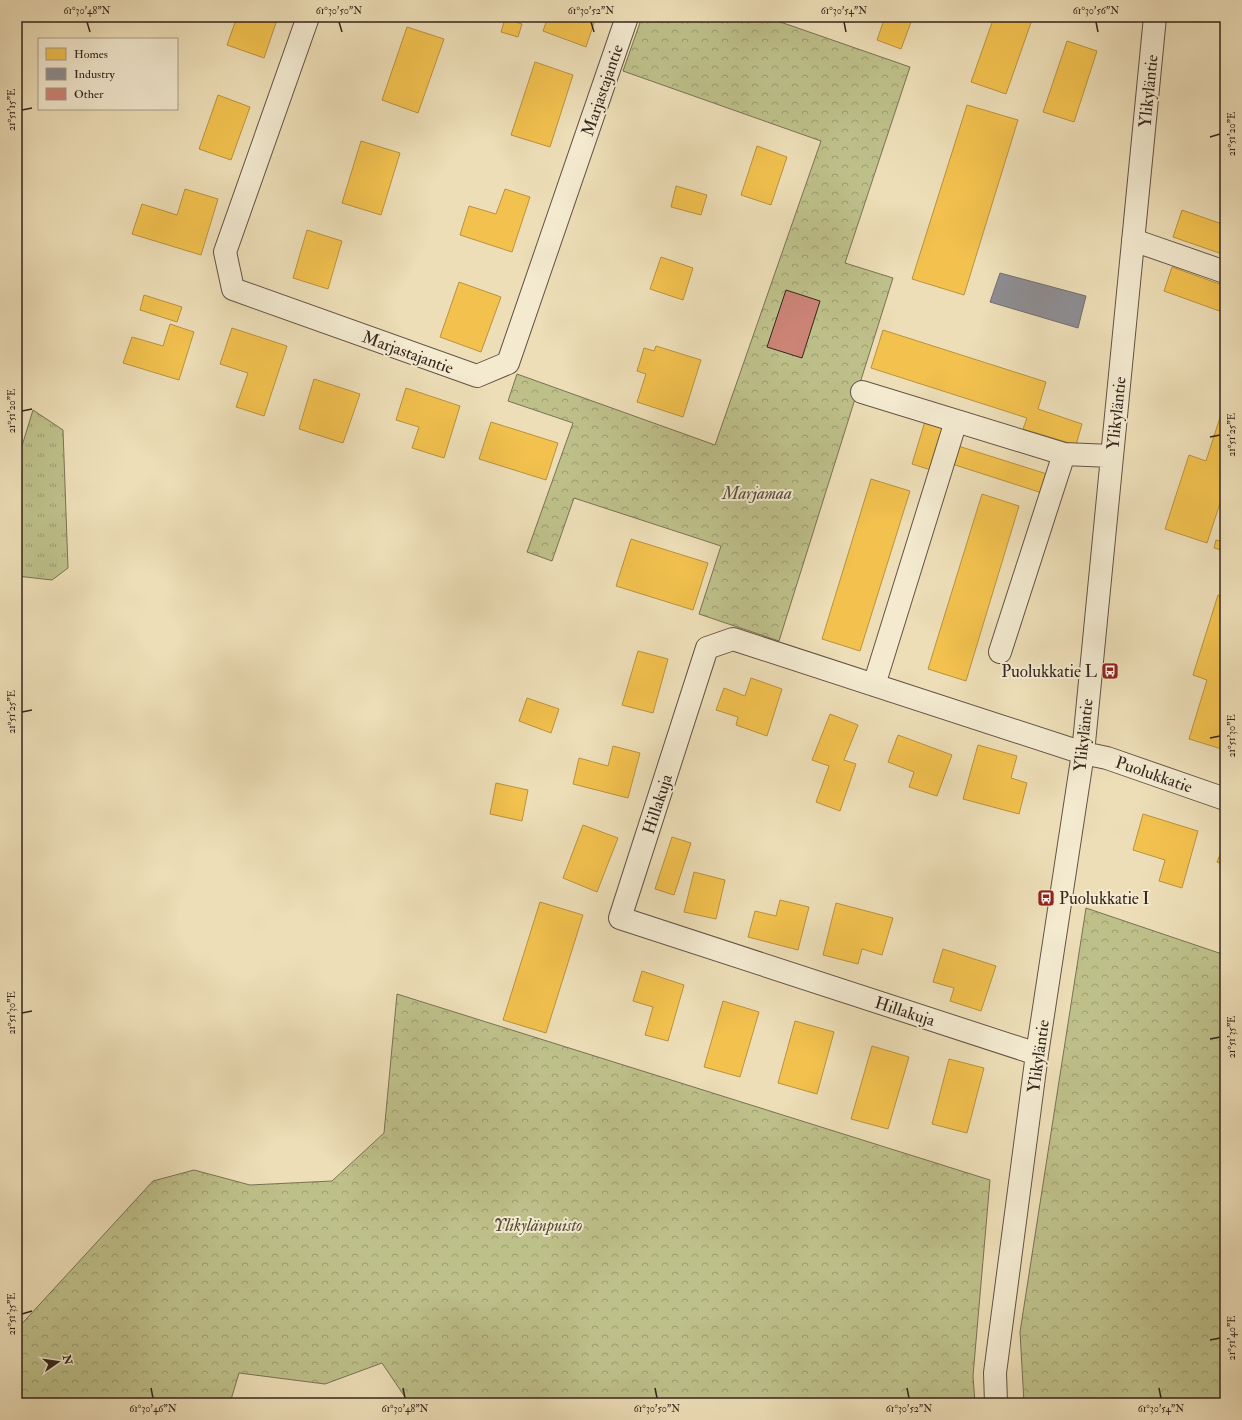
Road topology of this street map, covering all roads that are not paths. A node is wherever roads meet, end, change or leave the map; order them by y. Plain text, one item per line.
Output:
1 (308, 17) edge
2 (627, 17) edge
3 (1155, 17) edge
4 (1133, 240) junction
5 (1225, 272) edge
6 (862, 392) dead end
7 (956, 421) junction
8 (1064, 454) junction
9 (1112, 456) junction
10 (1000, 652) dead end
11 (874, 685) junction
12 (1082, 753) junction
13 (1225, 799) edge
14 (1037, 1054) junction
15 (996, 1403) edge

1 - 2 street, Marjastajantie
3 - 4 street, Ylikyläntie
4 - 5 street
4 - 9 street, Ylikyläntie
6 - 7 street
7 - 8 street
7 - 11 street
8 - 9 street
8 - 10 street
9 - 12 street, Ylikyläntie
11 - 12 street, Hillakuja
11 - 14 street, Hillakuja
12 - 13 street, Puolukkatie
12 - 14 street, Ylikyläntie
14 - 15 street, Ylikyläntie

